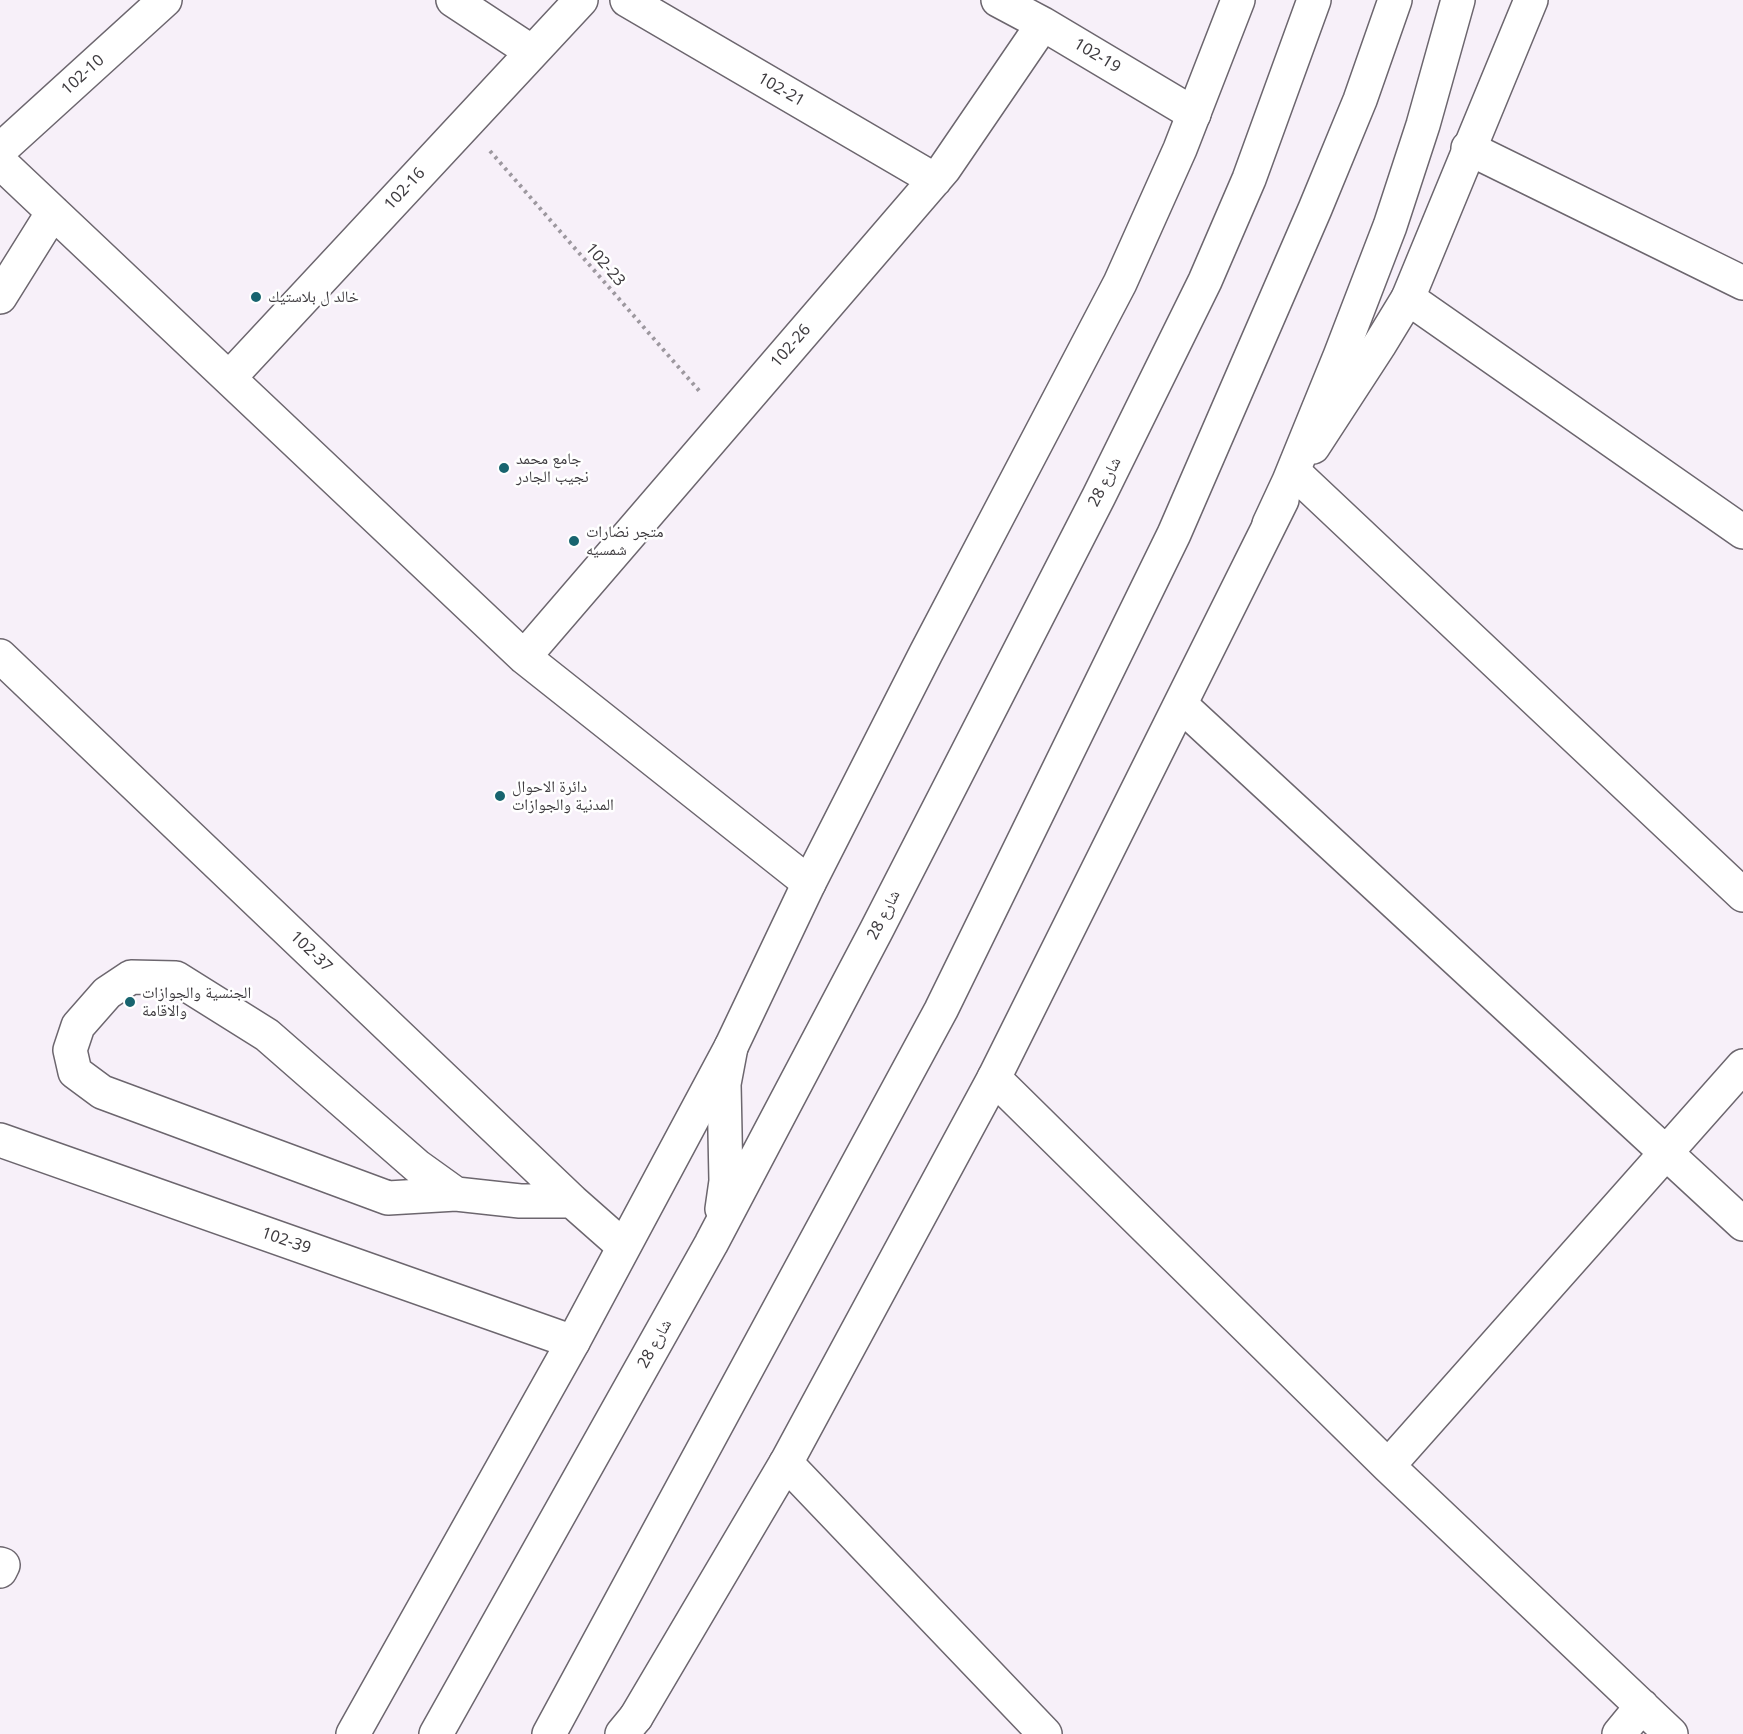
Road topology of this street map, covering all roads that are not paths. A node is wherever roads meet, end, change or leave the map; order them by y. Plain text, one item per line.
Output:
1 (165, 0) edge
2 (453, 0) edge
3 (581, 0) edge
4 (627, 0) edge
5 (998, 0) edge
6 (1238, 0) edge
7 (1314, 0) edge
8 (1395, 0) edge
9 (1458, 0) edge
10 (1531, 0) edge
11 (1043, 24) junction
12 (532, 52) junction
13 (1194, 114) junction
14 (1468, 148) junction
15 (0, 150) edge
16 (0, 162) edge
17 (934, 180) junction
18 (53, 212) junction
19 (1743, 283) edge
20 (0, 297) edge
21 (1408, 298) junction
22 (229, 378) junction
23 (1296, 474) junction
24 (1269, 524) junction
25 (1743, 532) edge
26 (0, 656) edge
27 (524, 657) junction
28 (1181, 705) junction
29 (809, 883) junction
30 (1743, 895) edge
31 (731, 1047) junction
32 (1743, 1066) edge
33 (994, 1078) junction
34 (0, 1140) edge
35 (1666, 1151) junction
36 (456, 1194) junction
37 (572, 1201) junction
38 (1743, 1224) edge
39 (711, 1244) junction
40 (623, 1246) junction
41 (573, 1342) junction
42 (786, 1463) junction
43 (1388, 1466) junction
44 (0, 1564) edge
45 (0, 1571) edge
46 (1642, 1706) junction
47 (629, 1728) edge
48 (353, 1734) edge
49 (436, 1734) edge
50 (549, 1734) edge
51 (1045, 1734) edge
52 (1619, 1734) edge
53 (1671, 1734) edge

1 - 15 main road, 102-10
2 - 12 main road
3 - 12 main road, 102-16
4 - 17 main road, 102-21
5 - 11 main road, 102-19
6 - 13 main road
7 - 39 main road, شارع 28
8 - 50 main road
9 - 24 main road
10 - 14 main road
11 - 13 main road, 102-19
11 - 17 main road, 102-26
12 - 22 main road, 102-16
13 - 29 main road
14 - 19 main road
14 - 21 main road
16 - 18 main road
17 - 27 main road, 102-26
18 - 20 main road
18 - 22 main road
21 - 23 main road
21 - 25 main road
22 - 27 main road
23 - 24 main road
23 - 30 main road
24 - 28 main road
26 - 37 main road, 102-37
27 - 29 main road
28 - 33 main road
28 - 35 main road
29 - 31 main road
31 - 39 main road
31 - 40 main road
32 - 35 main road
33 - 42 main road
33 - 43 main road
34 - 41 main road, 102-39
35 - 38 main road
35 - 43 main road
36 - 36 main road
36 - 37 main road
37 - 40 main road, 102-37
39 - 49 main road, شارع 28
40 - 41 main road
41 - 48 main road
42 - 47 main road
42 - 51 main road
43 - 46 main road
44 - 45 main road
46 - 52 main road
46 - 53 main road

